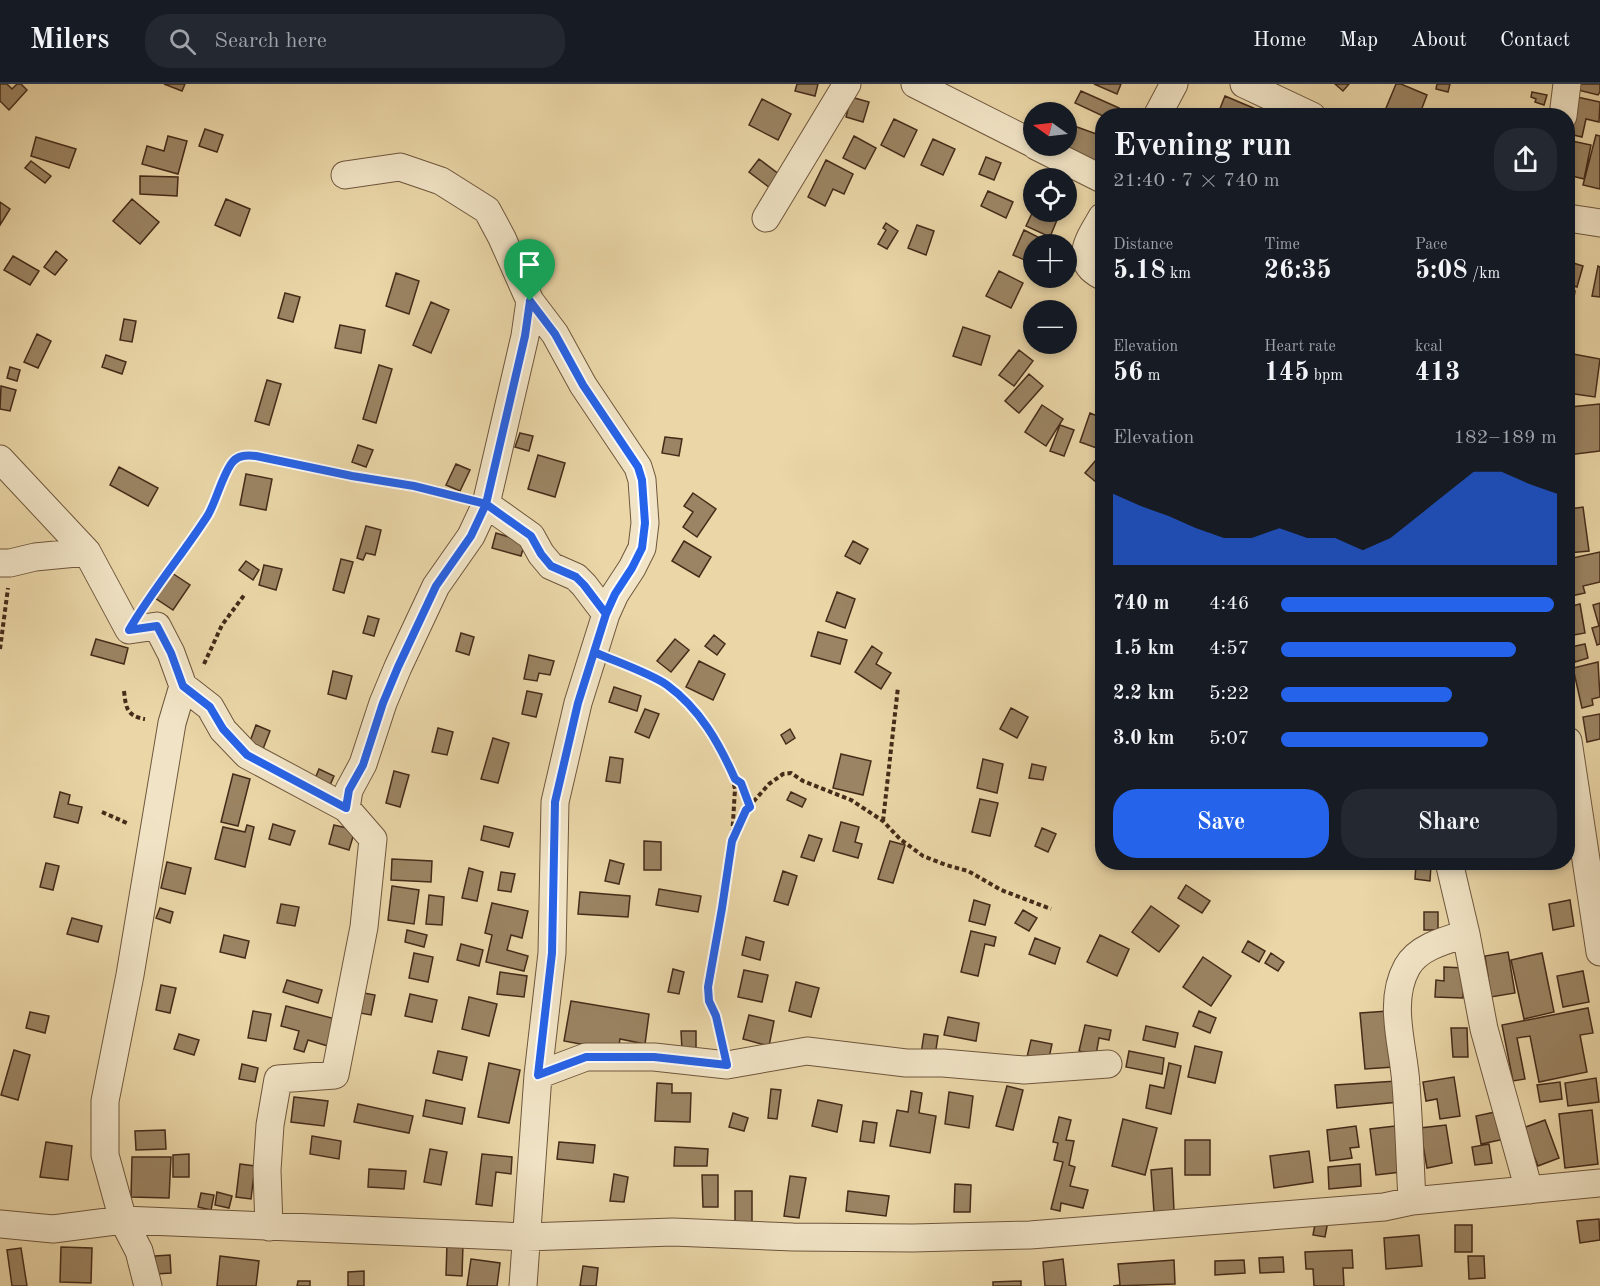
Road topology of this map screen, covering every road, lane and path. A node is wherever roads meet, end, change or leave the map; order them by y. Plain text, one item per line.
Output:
1 (847, 84) edge
2 (915, 84) edge
3 (1174, 84) edge
4 (1244, 84) edge
5 (1567, 84) edge
6 (1161, 108) edge
7 (1295, 108) edge
8 (1564, 108) edge
9 (1023, 139) edge
10 (1057, 156) edge
11 (345, 175) dead end
12 (1095, 175) edge
13 (766, 218) dead end
14 (1575, 219) edge
15 (1600, 223) edge
16 (1095, 230) edge
17 (1095, 272) edge
18 (530, 301) junction
19 (0, 459) edge
20 (486, 504) junction
21 (87, 552) junction
22 (5, 563) edge
23 (245, 594) dead end
24 (606, 614) junction
25 (129, 630) junction
26 (0, 649) edge
27 (594, 652) junction
28 (183, 686) junction
29 (898, 687) dead end
30 (124, 690) dead end
31 (172, 723) junction
32 (729, 766) junction
33 (1575, 775) edge
34 (750, 807) junction
35 (346, 808) junction
36 (883, 821) junction
37 (732, 841) junction
38 (1594, 866) edge
39 (1451, 870) edge
40 (1051, 909) dead end
41 (1466, 934) junction
42 (1600, 952) edge
43 (1108, 1064) dead end
44 (727, 1065) junction
45 (538, 1075) junction
46 (1600, 1183) edge
47 (1529, 1190) junction
48 (1412, 1201) junction
49 (123, 1220) junction
50 (0, 1224) edge
51 (269, 1227) junction
52 (525, 1237) junction
53 (148, 1286) edge
54 (523, 1286) edge

1 - 13 street
2 - 9 street
3 - 6 street
4 - 7 street
5 - 8 street
10 - 12 street
11 - 18 street
14 - 15 street
16 - 17 street
18 - 20 street
18 - 24 street
19 - 21 street
20 - 24 street
20 - 25 path
20 - 35 street
21 - 22 street
21 - 25 street
22 - 26 path
23 - 28 path
24 - 27 street
25 - 28 street
27 - 32 path
27 - 45 street
28 - 31 street
28 - 35 street
29 - 36 path
30 - 31 path
31 - 49 street
32 - 34 path
32 - 37 path
33 - 38 street
34 - 36 path
34 - 37 path
35 - 51 street
36 - 40 path
37 - 44 path
38 - 42 street
39 - 41 street
41 - 47 street
41 - 48 street
43 - 44 street
44 - 45 street
45 - 52 street
46 - 47 street
47 - 48 street
48 - 52 street
49 - 50 street
49 - 51 street
49 - 53 street
51 - 52 street
52 - 54 street

